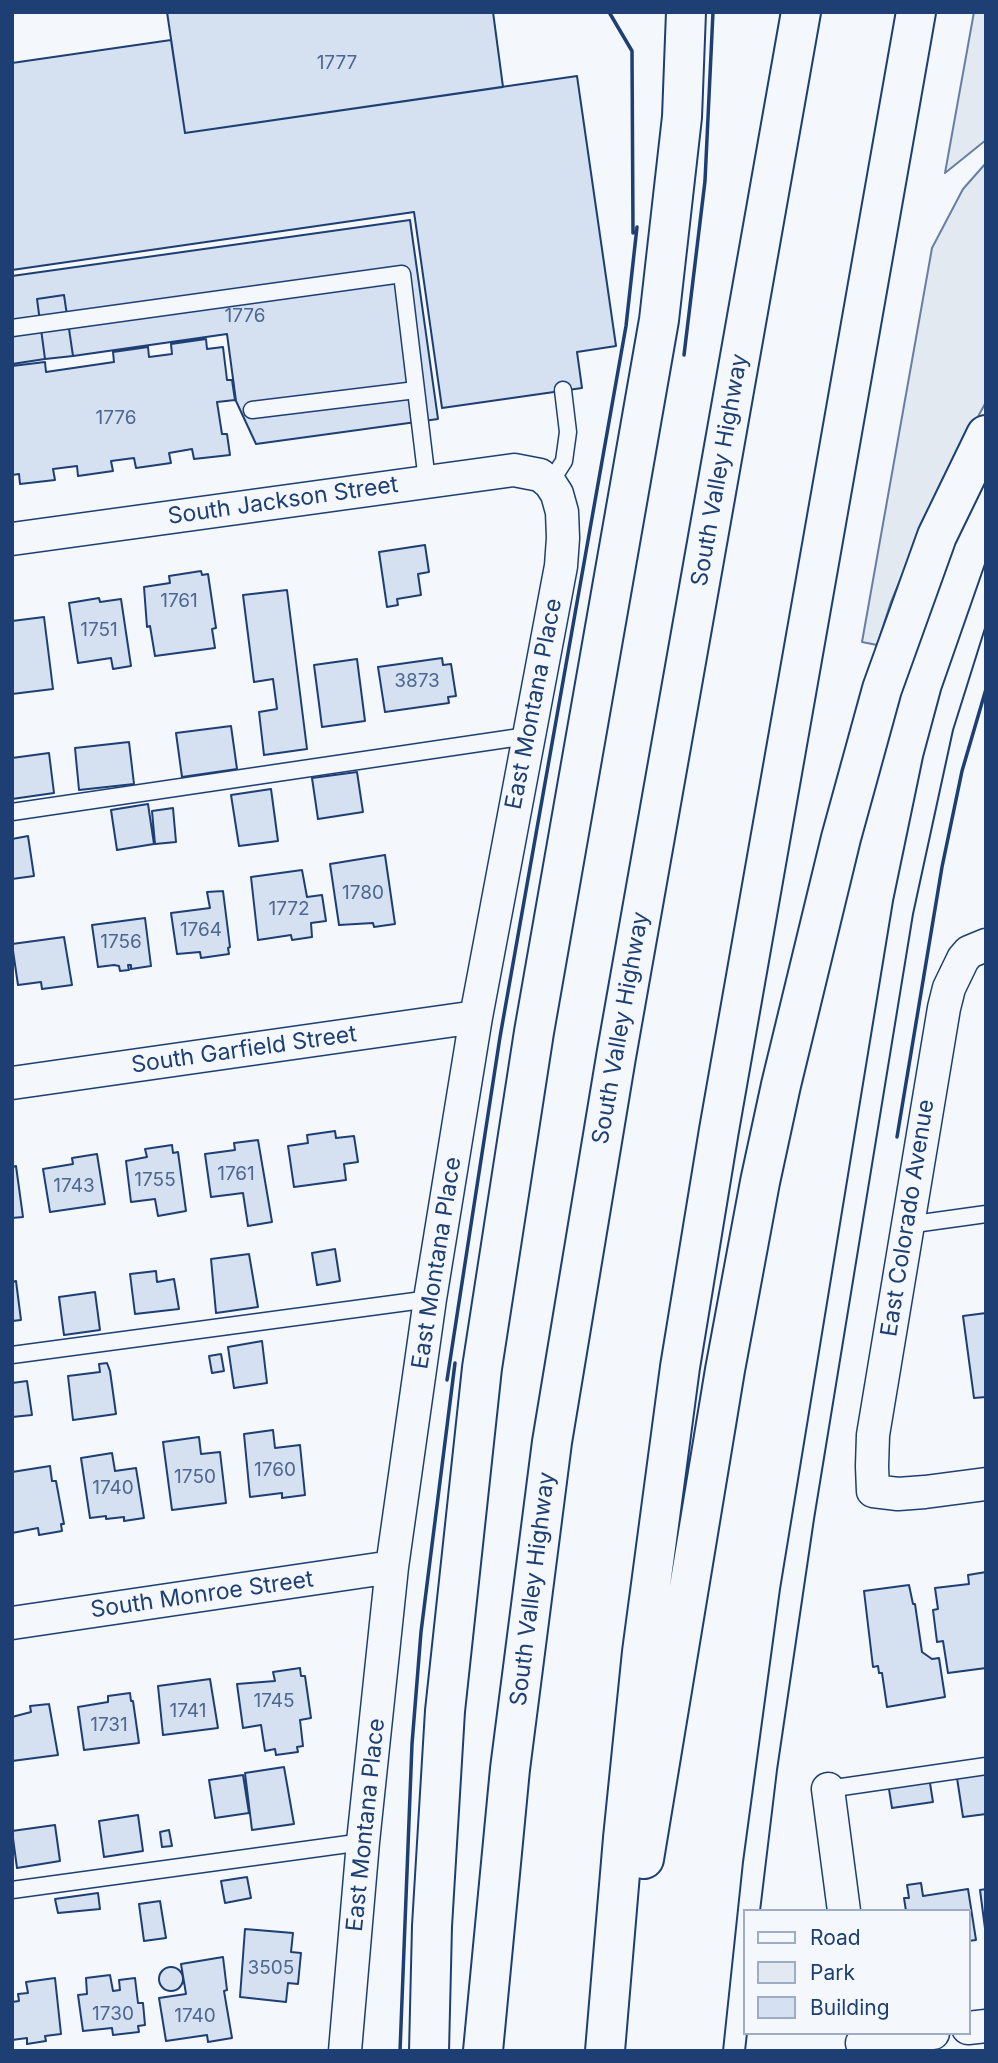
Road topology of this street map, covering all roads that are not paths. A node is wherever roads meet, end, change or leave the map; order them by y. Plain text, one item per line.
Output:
1 (686, 12) edge
2 (801, 12) edge
3 (916, 12) edge
4 (12, 328) edge
5 (416, 390) junction
6 (563, 390) dead end
7 (252, 410) dead end
8 (986, 435) edge
9 (427, 481) junction
10 (550, 483) junction
11 (12, 539) edge
12 (527, 736) junction
13 (12, 812) edge
14 (978, 948) edge
15 (477, 1017) junction
16 (12, 1083) edge
17 (986, 1214) edge
18 (907, 1225) junction
19 (430, 1299) junction
20 (12, 1355) edge
21 (986, 1484) edge
22 (393, 1567) junction
23 (12, 1623) edge
24 (986, 1766) edge
25 (828, 1789) joint
26 (363, 1842) junction
27 (12, 1890) edge
28 (844, 1909) edge
29 (917, 2035) edge
30 (862, 2042) edge
31 (345, 2051) edge
32 (429, 2051) edge
33 (483, 2051) edge
34 (605, 2051) edge
35 (613, 2051) edge

1 - 32 highway
2 - 33 highway, South Valley Highway
3 - 34 highway
4 - 5 lane
5 - 7 lane
5 - 9 lane
6 - 10 lane
8 - 35 highway
9 - 10 street, South Jackson Street
9 - 11 street, South Jackson Street
10 - 12 street, East Montana Place
12 - 13 lane
12 - 15 street, East Montana Place
14 - 18 street, East Colorado Avenue
15 - 16 street, South Garfield Street
15 - 19 street, East Montana Place
17 - 18 lane
18 - 21 street, East Colorado Avenue
19 - 20 lane
19 - 22 street, East Montana Place
22 - 23 street, South Monroe Street
22 - 26 street, East Montana Place
24 - 25 lane
25 - 28 street
26 - 27 lane
26 - 31 street, East Montana Place
29 - 30 street

